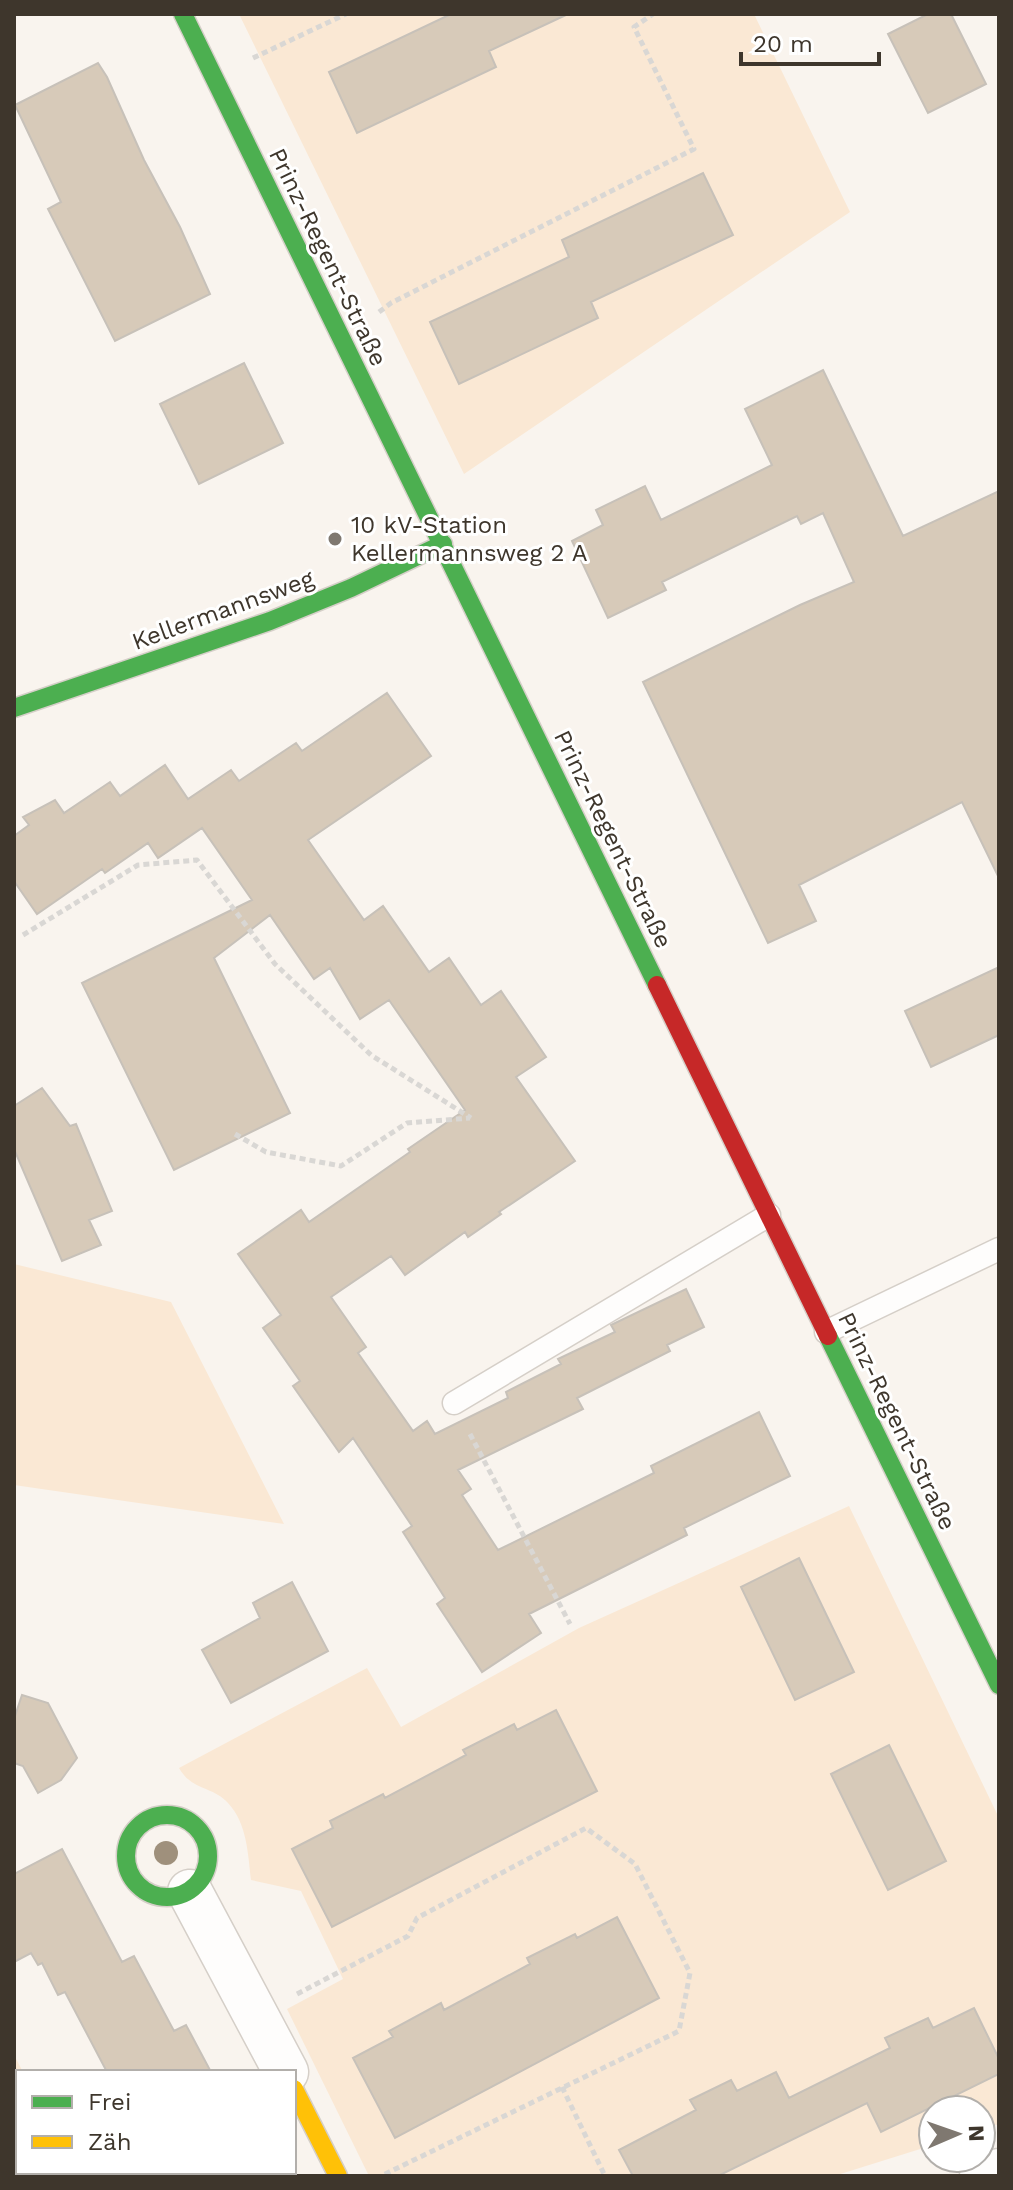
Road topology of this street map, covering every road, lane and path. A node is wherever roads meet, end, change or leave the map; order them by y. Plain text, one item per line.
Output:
1 (183, 14) edge
2 (346, 14) edge
3 (653, 14) edge
4 (214, 77) junction
5 (391, 303) dead end
6 (443, 544) junction
7 (14, 708) edge
8 (23, 935) dead end
9 (235, 1134) dead end
10 (769, 1215) junction
11 (999, 1249) edge
12 (826, 1332) junction
13 (454, 1403) joint
14 (570, 1624) dead end
15 (999, 1685) edge
16 (190, 1892) junction
17 (257, 2016) junction
18 (285, 2070) edge
19 (562, 2087) junction
20 (296, 2093) edge
21 (999, 2171) edge
22 (338, 2176) edge
23 (380, 2176) edge
24 (605, 2176) edge
25 (982, 2176) edge

1 - 4 street, Prinz-Regent-Straße
2 - 4 path
3 - 5 path
4 - 6 street, Prinz-Regent-Straße
6 - 7 street, Kellermannsweg
6 - 10 street, Prinz-Regent-Straße
8 - 9 path
10 - 12 street, Prinz-Regent-Straße
10 - 13 lane
11 - 12 lane
12 - 15 street, Prinz-Regent-Straße
13 - 14 path
16 - 16 street
16 - 17 street
17 - 18 street
17 - 19 path
19 - 23 path
19 - 24 path
20 - 22 street
21 - 25 street

